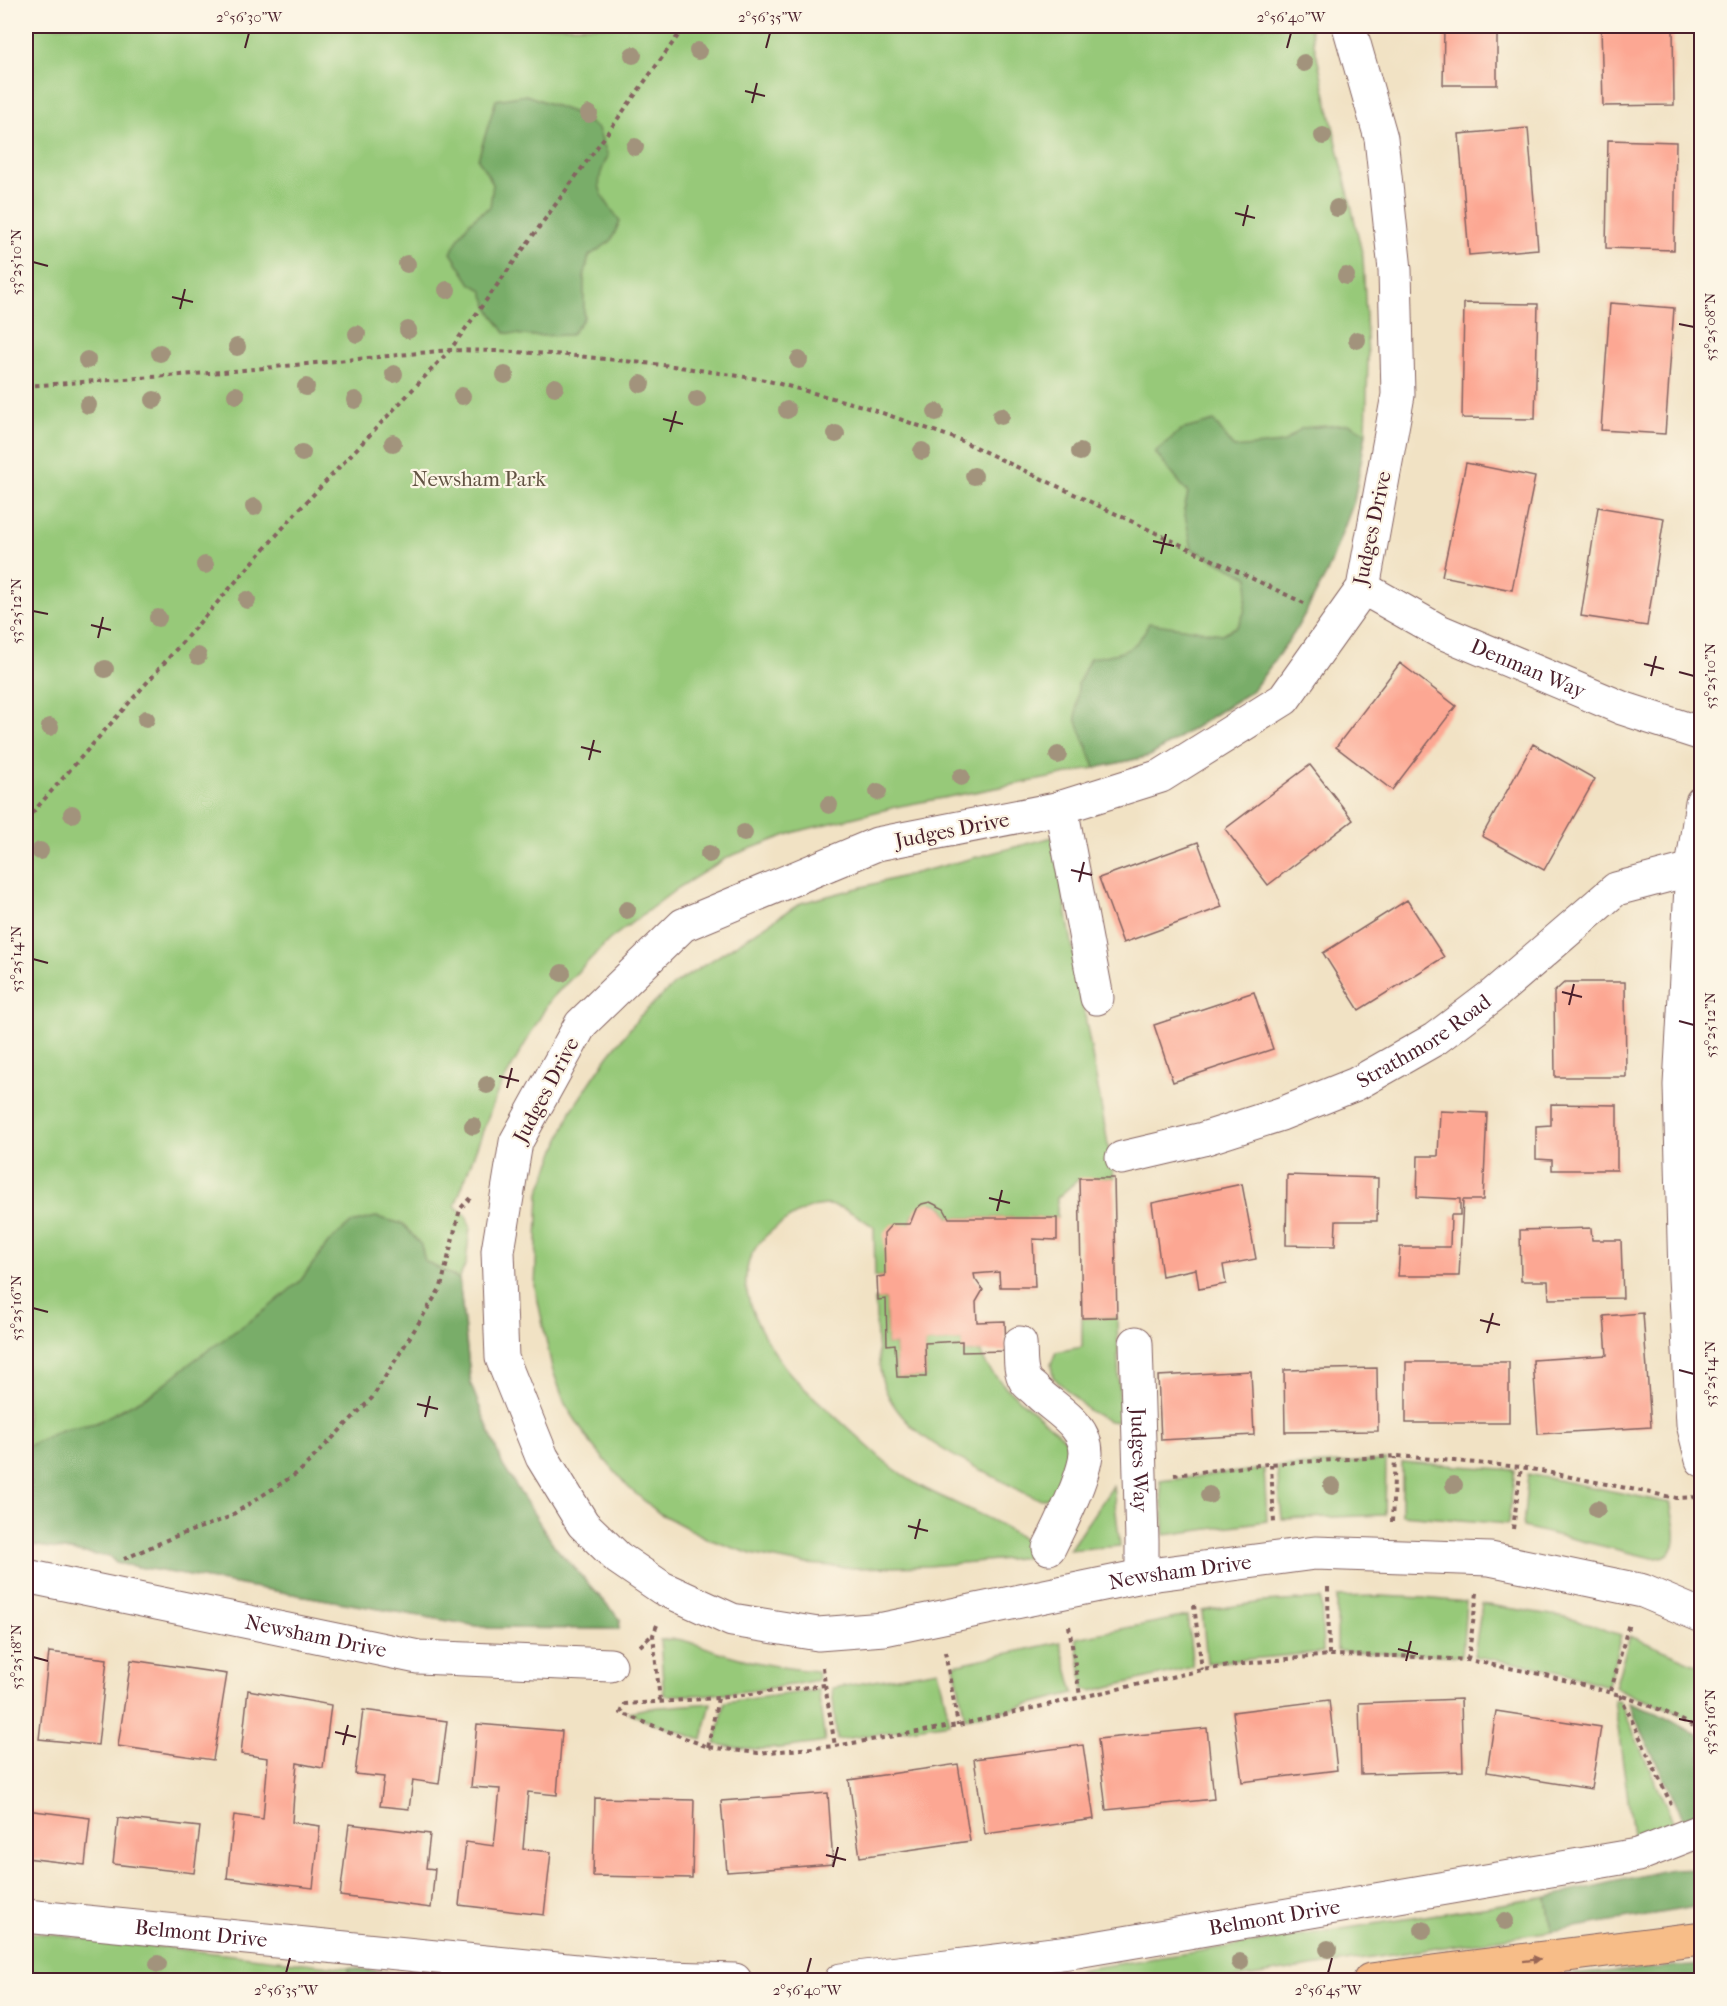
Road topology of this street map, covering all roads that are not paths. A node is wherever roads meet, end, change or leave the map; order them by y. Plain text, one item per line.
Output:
1 (1349, 26) edge
2 (1363, 588) junction
3 (1701, 734) edge
4 (1701, 802) edge
5 (1061, 807) junction
6 (1692, 869) junction
7 (1097, 998) dead end
8 (1122, 1158) dead end
9 (1020, 1343) dead end
10 (1136, 1343) dead end
11 (1701, 1460) edge
12 (1049, 1548) dead end
13 (26, 1576) edge
14 (1142, 1576) junction
15 (668, 1590) joint
16 (1701, 1616) edge
17 (610, 1665) dead end
18 (1694, 1833) edge
19 (26, 1916) edge
20 (1701, 1938) edge
21 (735, 1980) edge
22 (841, 1980) edge
23 (1370, 1980) edge

1 - 2 street, Judges Drive
2 - 3 street, Denman Way
2 - 5 street, Judges Drive
4 - 6 street
5 - 7 street
5 - 15 street, Judges Drive
6 - 8 street, Strathmore Road
6 - 11 street
9 - 12 street
10 - 14 street, Judges Way
13 - 17 street, Newsham Drive
14 - 15 street, Newsham Drive
14 - 16 street, Newsham Drive
18 - 22 street, Belmont Drive
19 - 21 street, Belmont Drive
23 -> 20 highway

